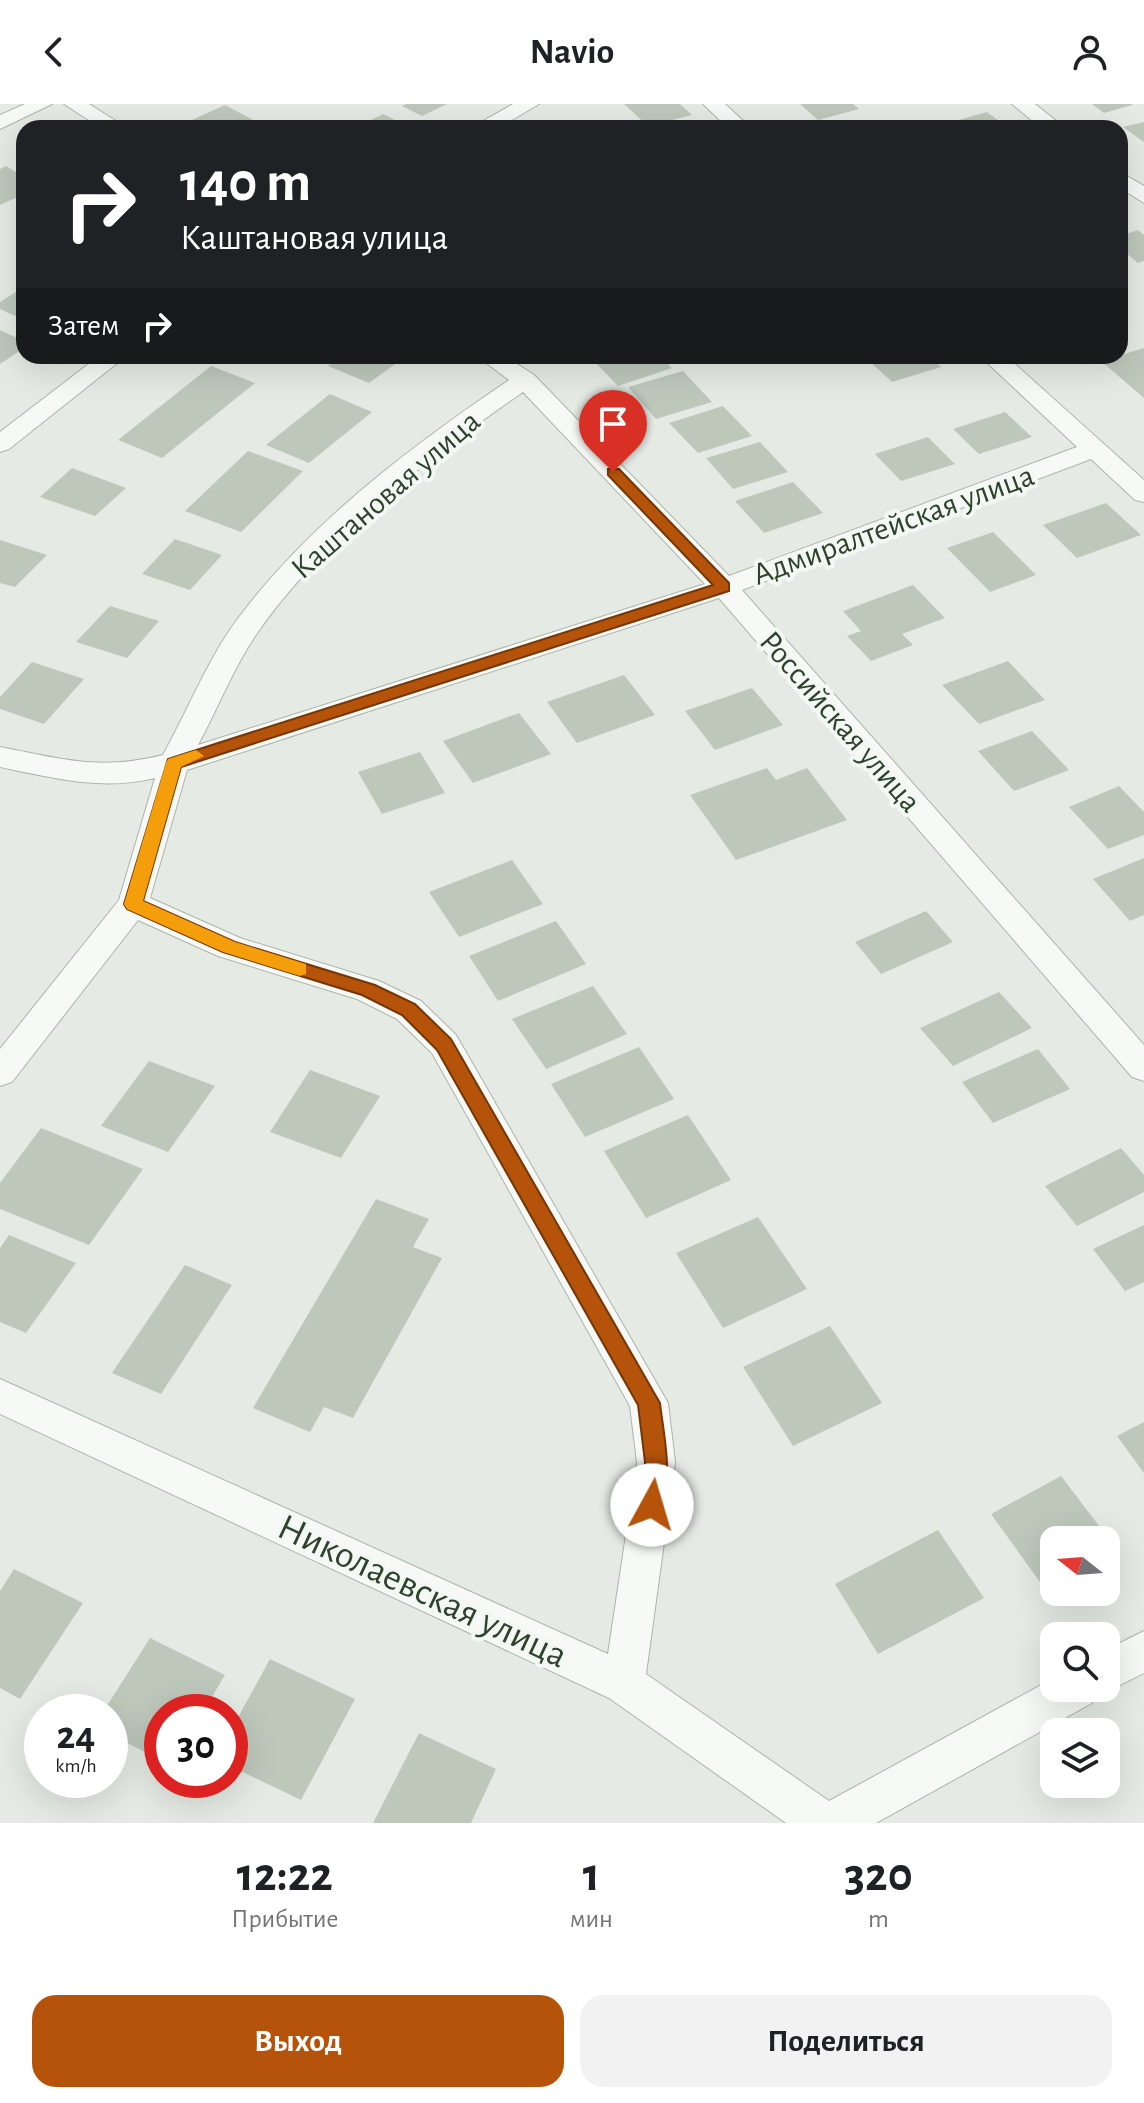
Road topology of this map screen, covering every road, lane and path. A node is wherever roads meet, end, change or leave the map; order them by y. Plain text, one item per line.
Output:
1 (42, 104) edge
2 (74, 104) edge
3 (529, 104) edge
4 (713, 104) edge
5 (1022, 104) edge
6 (102, 120) edge
7 (498, 120) edge
8 (731, 120) edge
9 (1043, 120) edge
10 (0, 123) edge
11 (104, 364) edge
12 (501, 364) edge
13 (1001, 364) edge
14 (525, 380) junction
15 (0, 444) edge
16 (1095, 449) junction
17 (1144, 494) edge
18 (724, 587) junction
19 (0, 757) edge
20 (174, 763) junction
21 (133, 904) junction
22 (1144, 1068) edge
23 (0, 1073) edge
24 (0, 1396) edge
25 (1144, 1651) edge
26 (1120, 1664) edge
27 (624, 1683) junction
28 (1052, 1702) edge
29 (823, 1823) edge
30 (833, 1823) edge

1 - 10 street
2 - 6 street
3 - 7 street
4 - 8 street
5 - 9 street
11 - 15 street
12 - 14 street, Российская улица
13 - 16 street
14 - 18 street, Российская улица
14 - 20 street, Каштановая улица
16 - 17 street
16 - 18 street, Адмиралтейская улица
18 - 20 street, Адмиралтейская улица
18 - 22 street, Российская улица
19 - 20 street, Адмиралтейская улица
20 - 21 street, Каштановая улица
21 - 23 street, Каштановая улица
21 - 27 street
24 - 27 street, Николаевская улица
25 - 26 street
27 - 29 street, Николаевская улица
28 - 30 street

